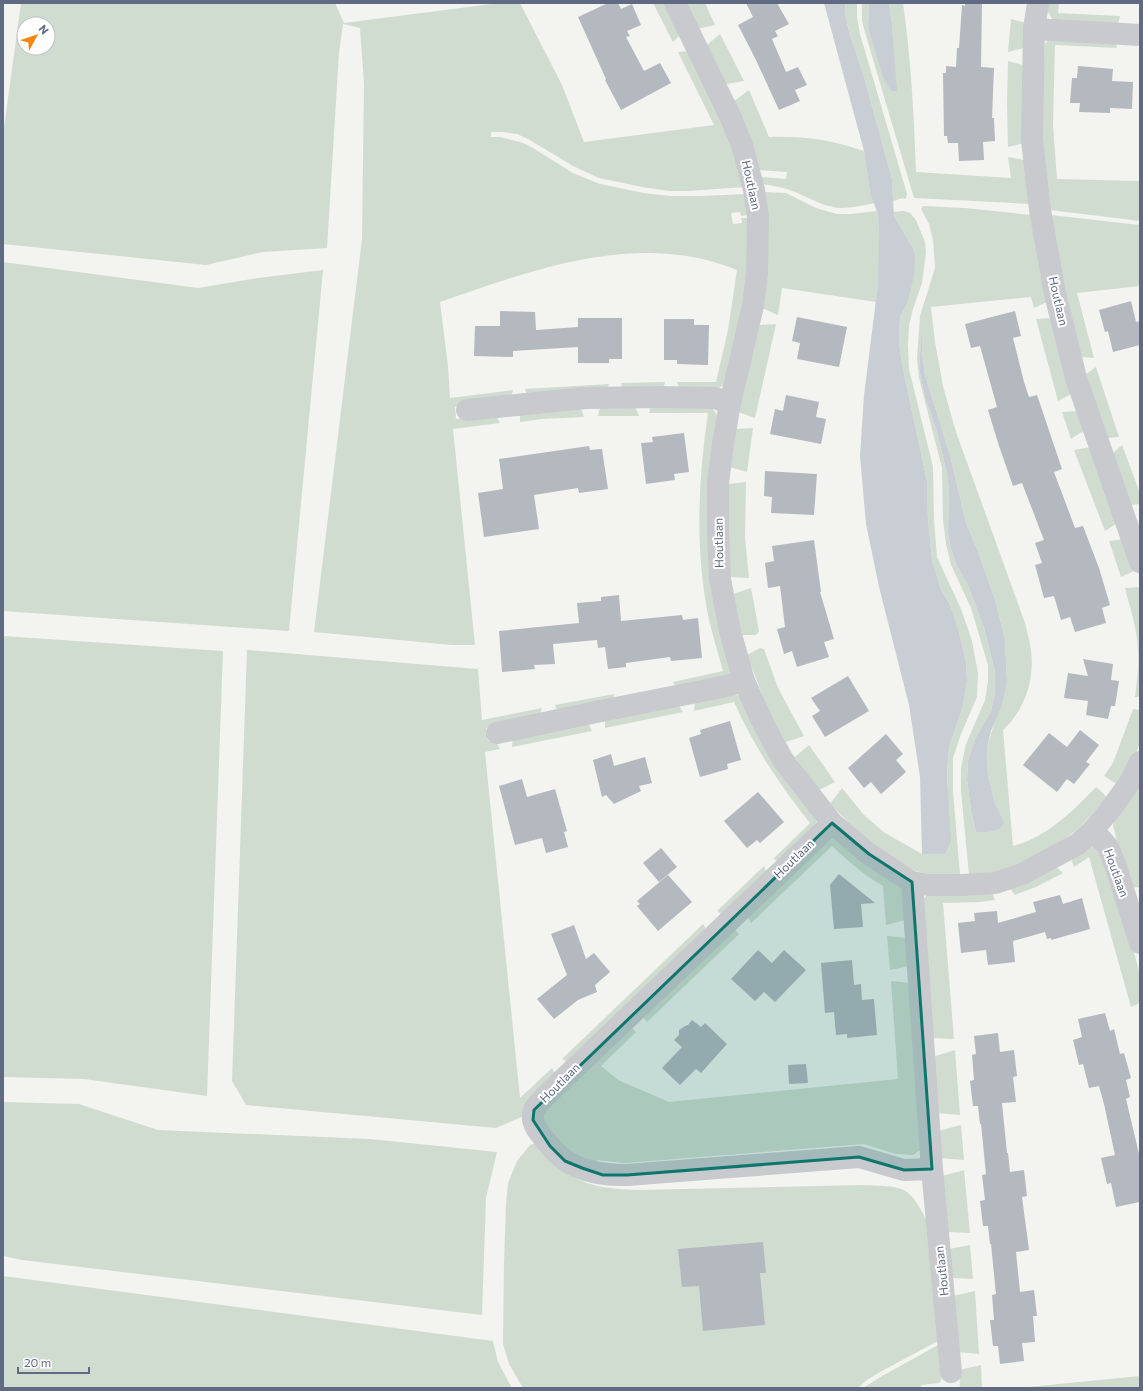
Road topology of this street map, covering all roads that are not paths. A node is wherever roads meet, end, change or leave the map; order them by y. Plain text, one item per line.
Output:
1 (675, 3) edge
2 (1038, 3) edge
3 (1034, 29) junction
4 (1140, 35) edge
5 (730, 403) junction
6 (467, 410) dead end
7 (1140, 562) edge
8 (744, 681) junction
9 (497, 733) dead end
10 (1140, 762) edge
11 (832, 823) junction
12 (1093, 830) junction
13 (912, 882) junction
14 (1140, 943) edge
15 (932, 1169) junction
16 (952, 1372) dead end

1 - 5 street, Houtlaan
2 - 3 street, Houtlaan
3 - 4 street
3 - 7 street, Houtlaan
5 - 6 street
5 - 8 street, Houtlaan
8 - 9 street
8 - 11 street, Houtlaan
10 - 12 street, Houtlaan
11 - 13 street, Houtlaan
11 - 15 street, Houtlaan
12 - 13 street, Houtlaan
12 - 14 street, Houtlaan
13 - 15 street, Houtlaan
15 - 16 street, Houtlaan

